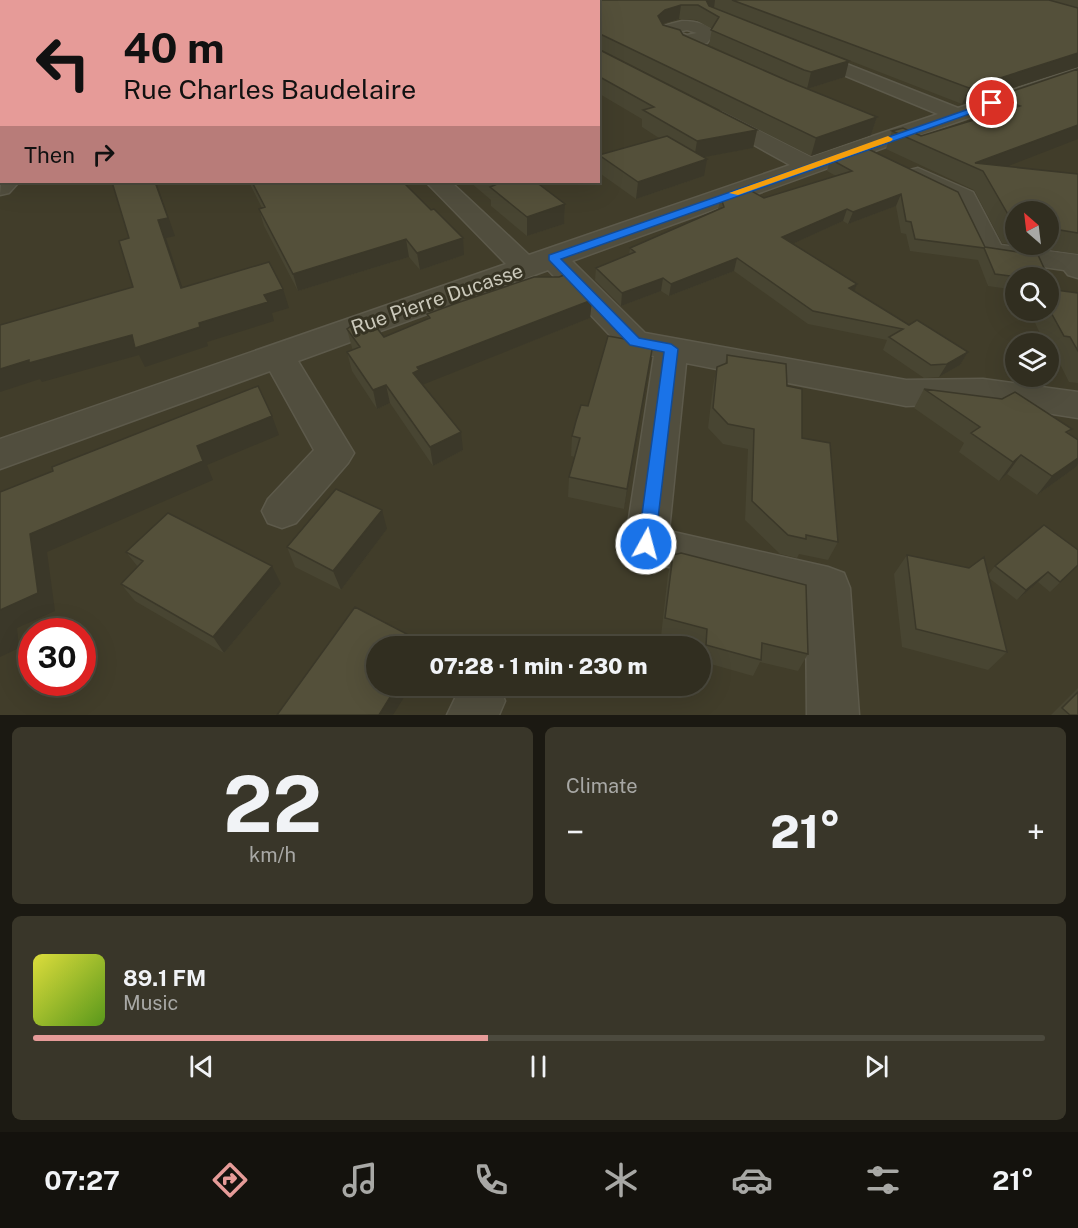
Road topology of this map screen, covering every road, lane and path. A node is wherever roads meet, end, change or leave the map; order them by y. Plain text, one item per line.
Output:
1 (687, 40) edge
2 (784, 44) edge
3 (709, 54) edge
4 (1078, 74) edge
5 (694, 105) edge
6 (957, 115) junction
7 (867, 136) junction
8 (810, 166) junction
9 (439, 183) edge
10 (540, 263) junction
11 (1077, 265) edge
12 (671, 349) junction
13 (278, 356) junction
14 (1078, 405) edge
15 (0, 454) edge
16 (282, 511) dead end
17 (833, 715) edge

1 - 3 street
2 - 6 street
4 - 6 street, Rue Pierre Ducasse
5 - 8 street
6 - 7 street, Rue Pierre Ducasse
7 - 8 street, Rue Pierre Ducasse
7 - 11 street
8 - 10 street, Rue Pierre Ducasse
9 - 10 street
10 - 12 street
10 - 13 street, Rue Pierre Ducasse
12 - 14 street
12 - 17 street
13 - 15 street, Rue Pierre Ducasse
13 - 16 street

